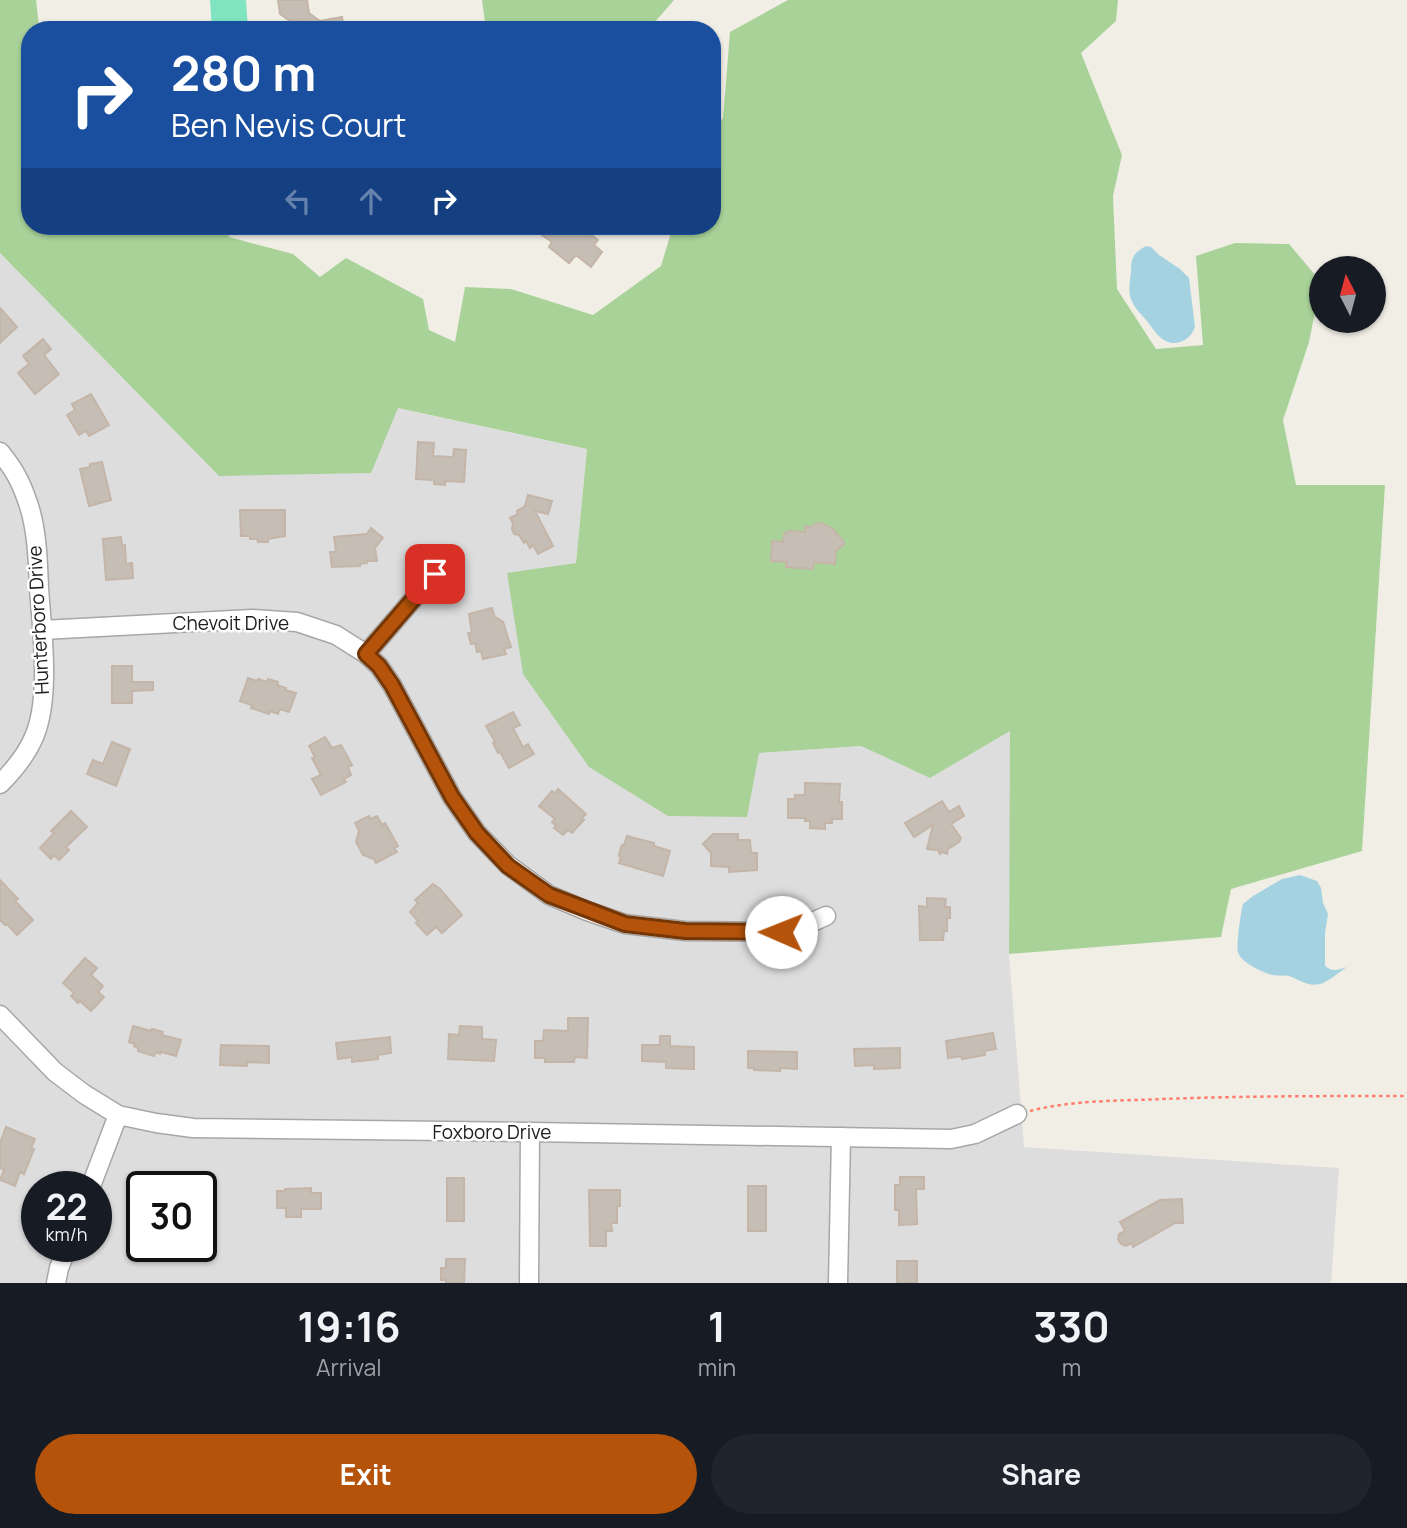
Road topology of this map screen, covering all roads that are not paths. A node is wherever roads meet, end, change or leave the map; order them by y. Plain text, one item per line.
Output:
1 (0, 452) edge
2 (435, 574) dead end
3 (42, 630) junction
4 (366, 654) junction
5 (0, 784) edge
6 (826, 916) dead end
7 (0, 1014) edge
8 (1017, 1114) road end
9 (118, 1115) junction
10 (530, 1132) junction
11 (841, 1137) junction
12 (97, 1171) edge
13 (61, 1262) edge
14 (56, 1283) edge
15 (529, 1283) edge
16 (838, 1283) edge

1 - 3 street, Hunterboro Drive
2 - 4 street
3 - 4 street, Chevoit Drive
3 - 5 street, Hunterboro Drive
4 - 6 street, Chevoit Drive
7 - 9 street, Foxboro Drive
8 - 11 street, Foxboro Drive
9 - 10 street, Foxboro Drive
9 - 12 street
10 - 11 street, Foxboro Drive
10 - 15 street
11 - 16 street
13 - 14 street

